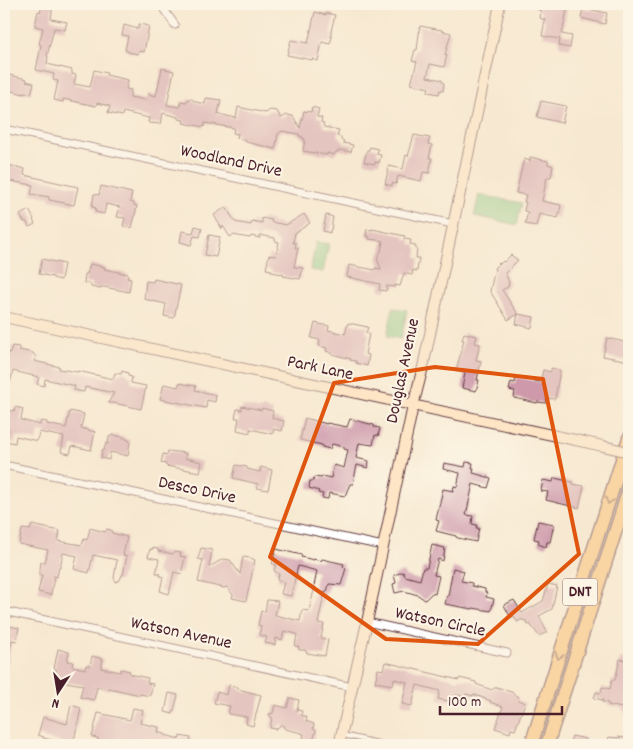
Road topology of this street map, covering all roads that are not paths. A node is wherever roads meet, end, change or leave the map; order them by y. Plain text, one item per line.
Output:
1 (160, 4) edge
2 (500, 4) edge
3 (175, 25) dead end
4 (4, 129) edge
5 (453, 224) junction
6 (4, 317) edge
7 (413, 406) junction
8 (629, 438) edge
9 (629, 452) edge
10 (4, 465) edge
11 (629, 489) edge
12 (383, 546) junction
13 (4, 611) edge
14 (367, 622) junction
15 (506, 653) dead end
16 (352, 688) junction
17 (341, 734) junction
18 (358, 738) junction
19 (339, 745) edge
20 (356, 745) edge
21 (387, 745) edge
22 (530, 745) edge
23 (547, 745) edge

1 - 3 street
2 - 5 street, Douglas Avenue
4 - 5 street, Woodland Drive
5 - 7 street, Douglas Avenue
6 - 7 street, Park Lane
7 - 9 street, Park Lane, bridge
7 - 12 street, Douglas Avenue
8 -> 22 highway, DNT
10 - 12 street, Desco Drive
11 - 23 highway, DNT
12 - 14 street, Douglas Avenue
13 - 16 street, Watson Avenue
14 - 15 street, Watson Circle
14 - 16 street, Douglas Avenue
16 - 17 street, Douglas Avenue
17 - 18 lane
17 - 19 street, Douglas Avenue
18 - 20 lane
18 - 21 lane

